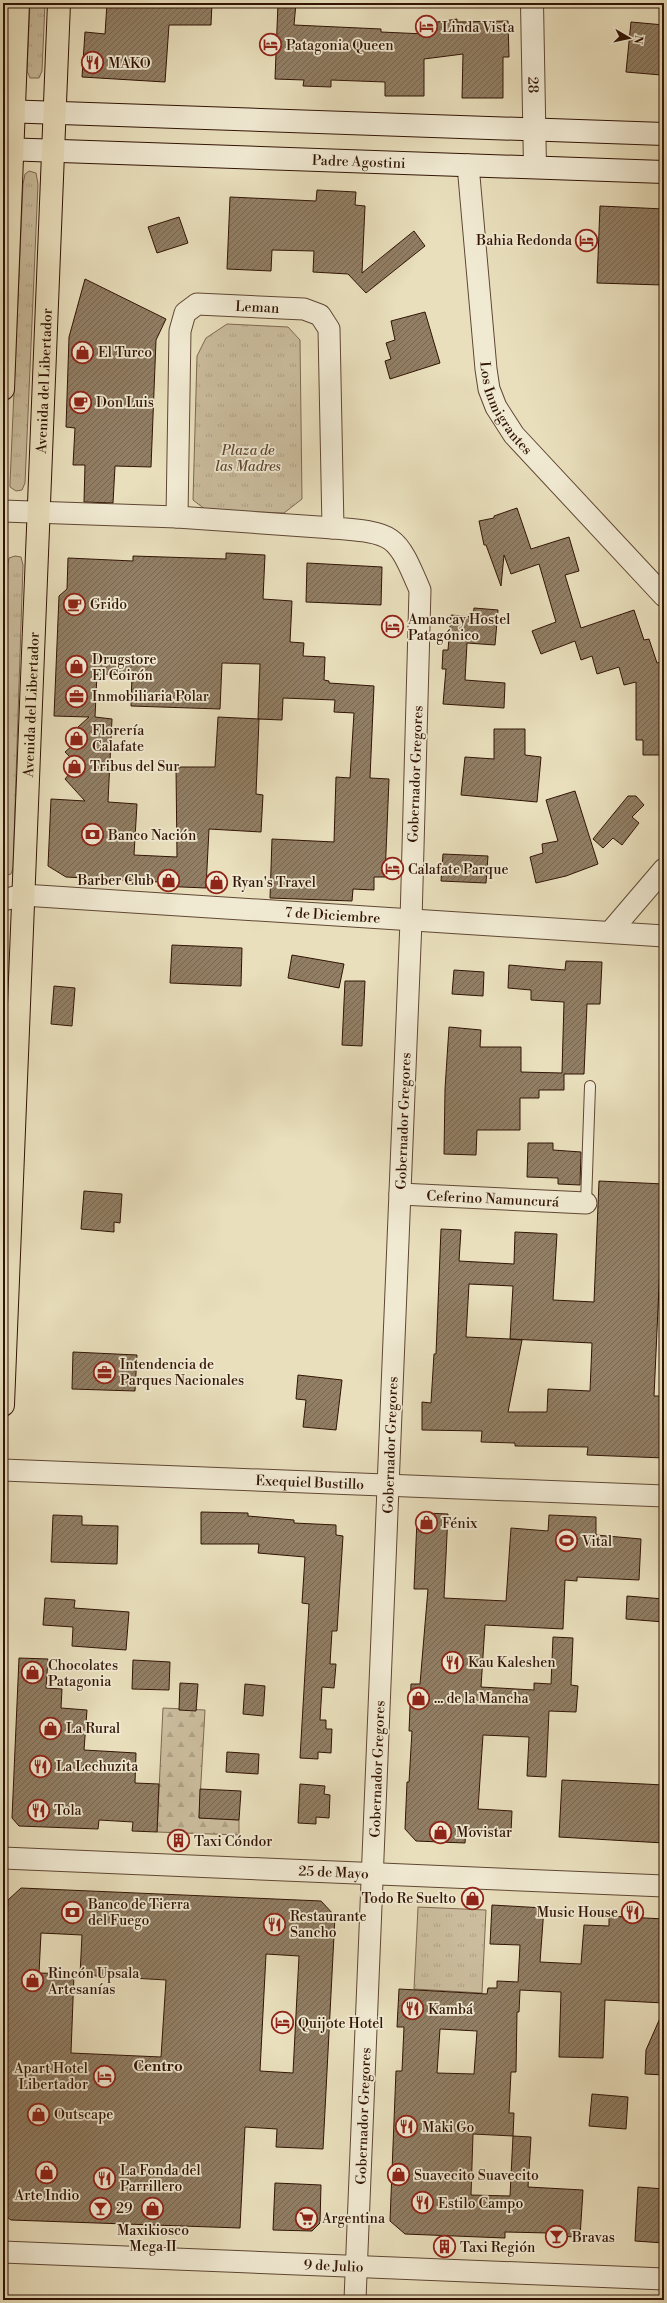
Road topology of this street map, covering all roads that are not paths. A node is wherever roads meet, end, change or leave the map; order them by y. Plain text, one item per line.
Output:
1 (18, 3) edge
2 (59, 3) edge
3 (532, 3) edge
4 (9, 112) edge
5 (54, 113) junction
6 (534, 130) junction
7 (664, 134) edge
8 (8, 149) edge
9 (53, 151) junction
10 (468, 165) junction
11 (535, 167) junction
12 (664, 172) edge
13 (3, 389) edge
14 (3, 511) edge
15 (38, 513) junction
16 (177, 518) junction
17 (333, 528) junction
18 (664, 596) edge
19 (664, 870) edge
20 (13, 898) edge
21 (411, 921) junction
22 (611, 931) junction
23 (664, 936) edge
24 (590, 1086) dead end
25 (400, 1194) junction
26 (586, 1203) joint
27 (3, 1406) edge
28 (3, 1470) edge
29 (388, 1485) junction
30 (664, 1496) edge
31 (3, 1858) edge
32 (373, 1873) junction
33 (664, 1886) edge
34 (3, 2252) edge
35 (357, 2267) junction
36 (664, 2279) edge
37 (355, 2300) edge

1 - 4 main road
2 - 5 main road, Avenida del Libertador
3 - 6 main road, 28
4 - 5 main road
4 - 8 main road
5 - 6 main road
5 - 9 main road, Avenida del Libertador
6 - 7 main road
6 - 11 main road, 28
8 - 9 main road, Padre Agostini
8 - 13 main road
9 - 10 main road, Padre Agostini
9 - 15 main road, Avenida del Libertador
10 - 11 main road, Padre Agostini
10 - 18 street, Los Inmigrantes
11 - 12 main road, Padre Agostini
14 - 15 street
15 - 16 street
15 - 20 main road, Avenida del Libertador
16 - 17 street
16 - 17 street, Leman
17 - 21 street, Gobernador Gregores
19 - 22 street
20 - 21 street, 7 de Diciembre
20 - 27 main road, Avenida del Libertador
21 - 22 street, 7 de Diciembre
21 - 25 street, Gobernador Gregores
22 - 23 street, 7 de Diciembre
24 - 26 lane
25 - 26 street, Ceferino Namuncurá
25 - 29 street, Gobernador Gregores
28 - 29 street, Exequiel Bustillo
29 - 30 street, Exequiel Bustillo
29 - 32 street, Gobernador Gregores
31 - 32 street, 25 de Mayo
32 - 33 street, 25 de Mayo
32 - 35 street, Gobernador Gregores
34 - 35 street, 9 de Julio
35 - 36 street, 9 de Julio
35 - 37 street, Gobernador Gregores

